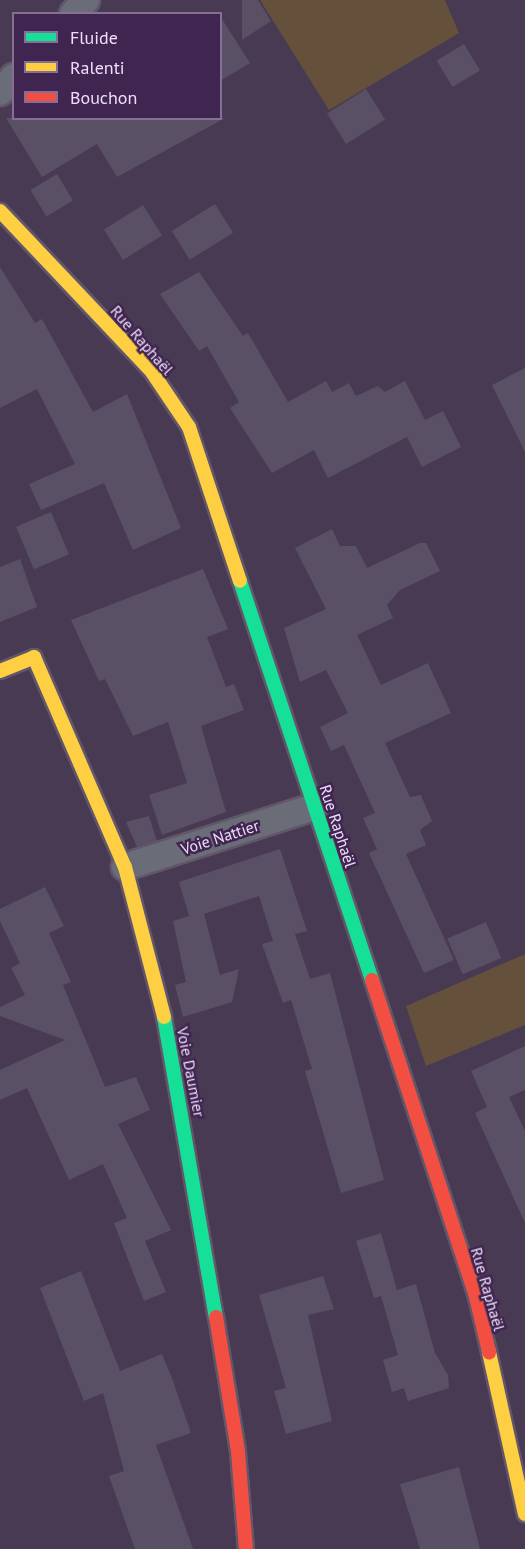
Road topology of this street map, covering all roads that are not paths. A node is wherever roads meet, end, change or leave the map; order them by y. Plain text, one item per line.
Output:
1 (86, 0) edge
2 (75, 12) edge
3 (12, 79) edge
4 (0, 92) edge
5 (0, 212) edge
6 (0, 672) edge
7 (315, 807) junction
8 (125, 867) junction
9 (525, 1514) edge
10 (246, 1549) edge

1 - 2 street
3 - 4 street
5 - 7 street, Rue Raphaël
6 - 8 street, Voie Daumier
7 - 8 street, Voie Nattier
7 - 9 street, Rue Raphaël
8 - 10 street, Voie Daumier

